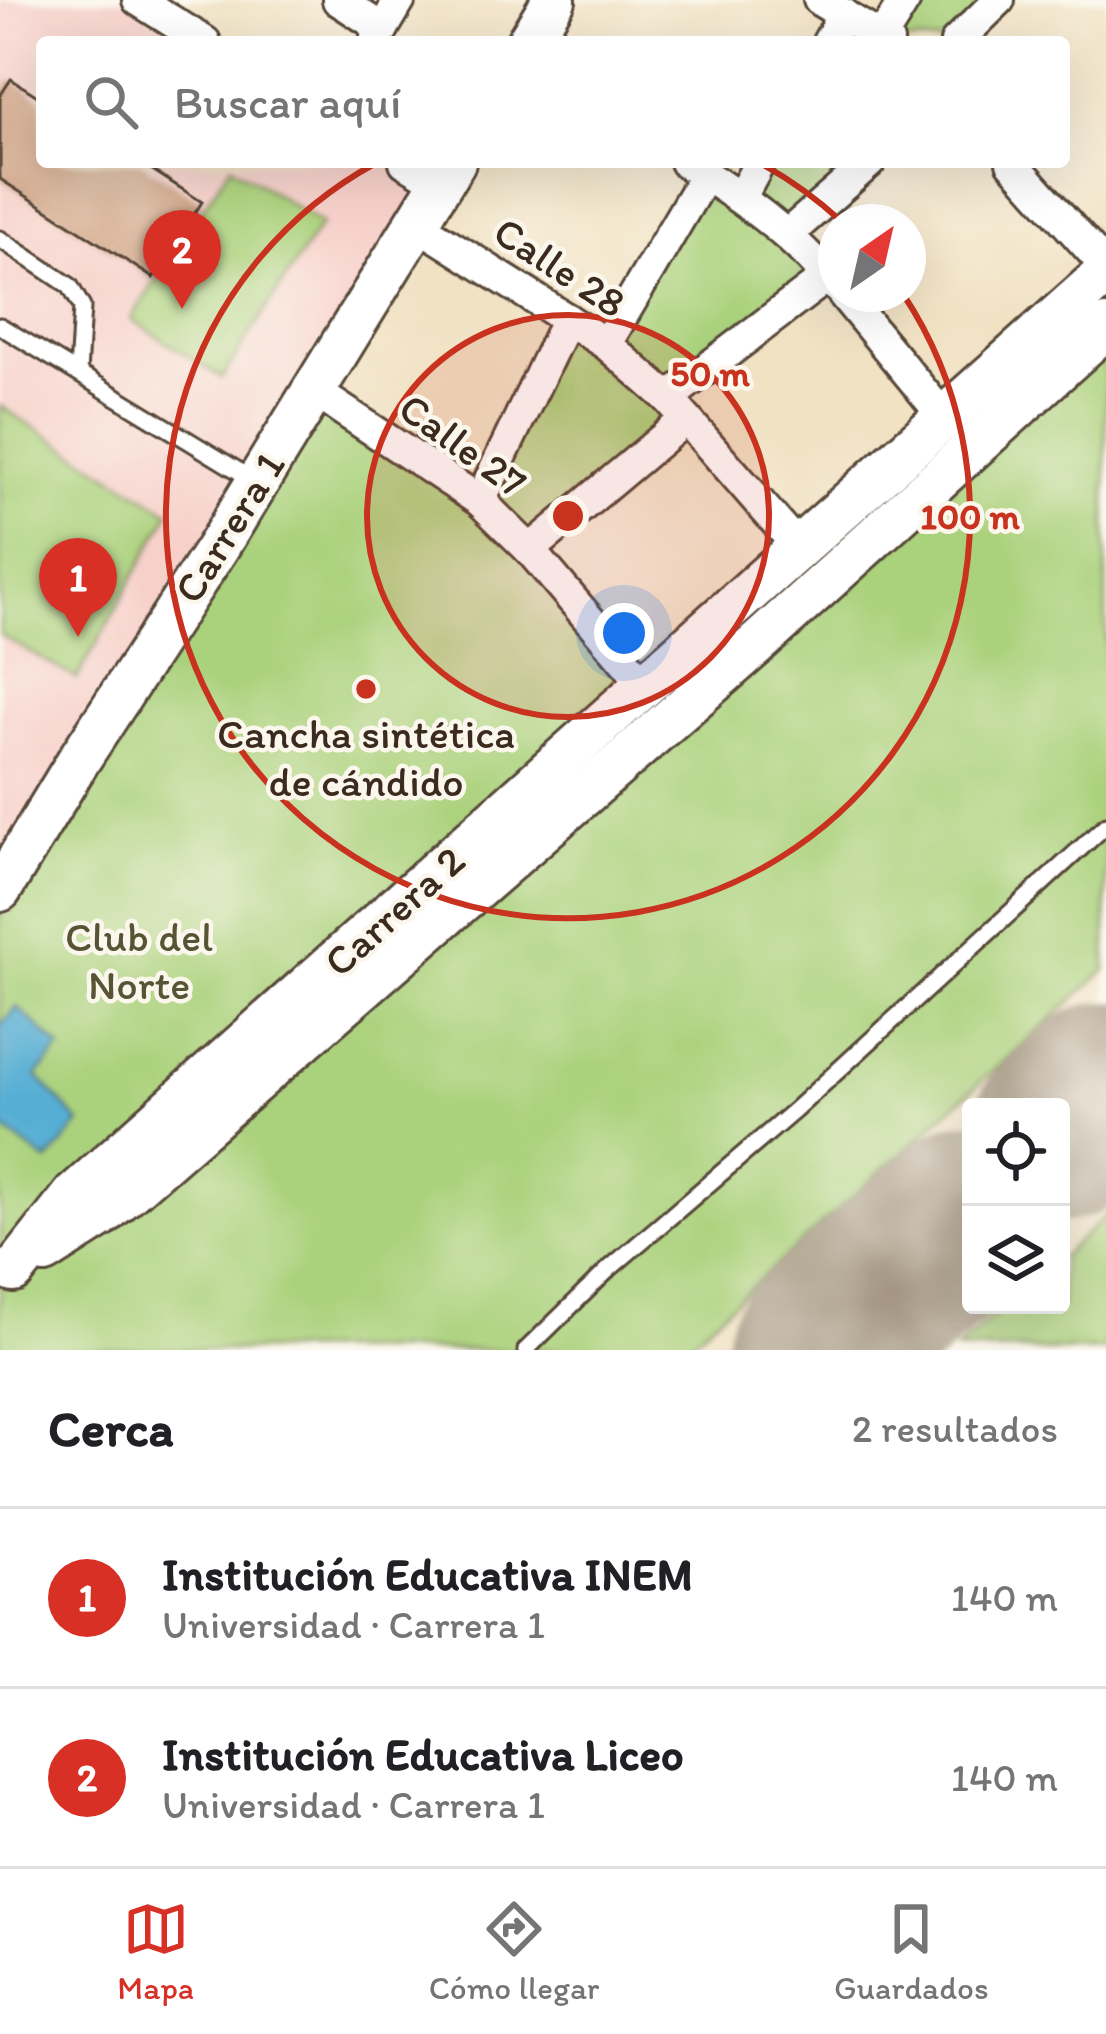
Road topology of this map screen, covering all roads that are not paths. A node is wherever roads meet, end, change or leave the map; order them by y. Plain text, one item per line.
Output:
1 (137, 0) edge
2 (338, 0) edge
3 (400, 0) edge
4 (554, 0) edge
5 (905, 0) edge
6 (999, 0) edge
7 (831, 7) edge
8 (379, 35) edge
9 (195, 36) edge
10 (532, 36) edge
11 (878, 36) edge
12 (887, 36) edge
13 (962, 36) edge
14 (695, 168) edge
15 (757, 168) edge
16 (863, 168) edge
17 (1017, 168) edge
18 (433, 169) edge
19 (741, 196) junction
20 (415, 223) junction
21 (788, 234) junction
22 (0, 239) edge
23 (818, 266) edge
24 (1106, 270) edge
25 (818, 300) edge
26 (857, 312) edge
27 (566, 319) junction
28 (0, 326) edge
29 (1106, 326) edge
30 (606, 344) junction
31 (78, 373) junction
32 (314, 391) junction
33 (677, 408) junction
34 (944, 418) junction
35 (257, 483) junction
36 (479, 501) junction
37 (799, 548) junction
38 (530, 550) junction
39 (646, 686) junction
40 (1106, 824) edge
41 (0, 890) edge
42 (7, 1277) edge
43 (526, 1350) edge

1 - 9 street
2 - 8 street
3 - 8 street
4 - 10 main road
5 - 12 street
6 - 13 street
7 - 11 street
14 - 19 street
14 - 30 street
15 - 19 street
16 - 21 street
17 - 24 street
18 - 20 main road, Carrera 1
19 - 21 street
20 - 27 street, Calle 28
20 - 32 main road, Carrera 1
21 - 23 street
22 - 31 lane
24 - 34 main road, Carrera 2
25 - 33 street
26 - 34 street
27 - 30 street, Calle 28
27 - 36 street
28 - 31 lane
29 - 42 main road, Carrera 2
30 - 33 street, Calle 28
31 - 35 lane
32 - 35 main road, Carrera 1
32 - 36 street, Calle 27
33 - 37 street, Calle 28
33 - 38 street
34 - 37 main road, Carrera 2
35 - 41 main road, Carrera 1
36 - 38 street, Calle 27
37 - 39 main road, Carrera 2
38 - 39 street, Calle 27
39 - 42 main road, Carrera 2
40 - 43 lane

